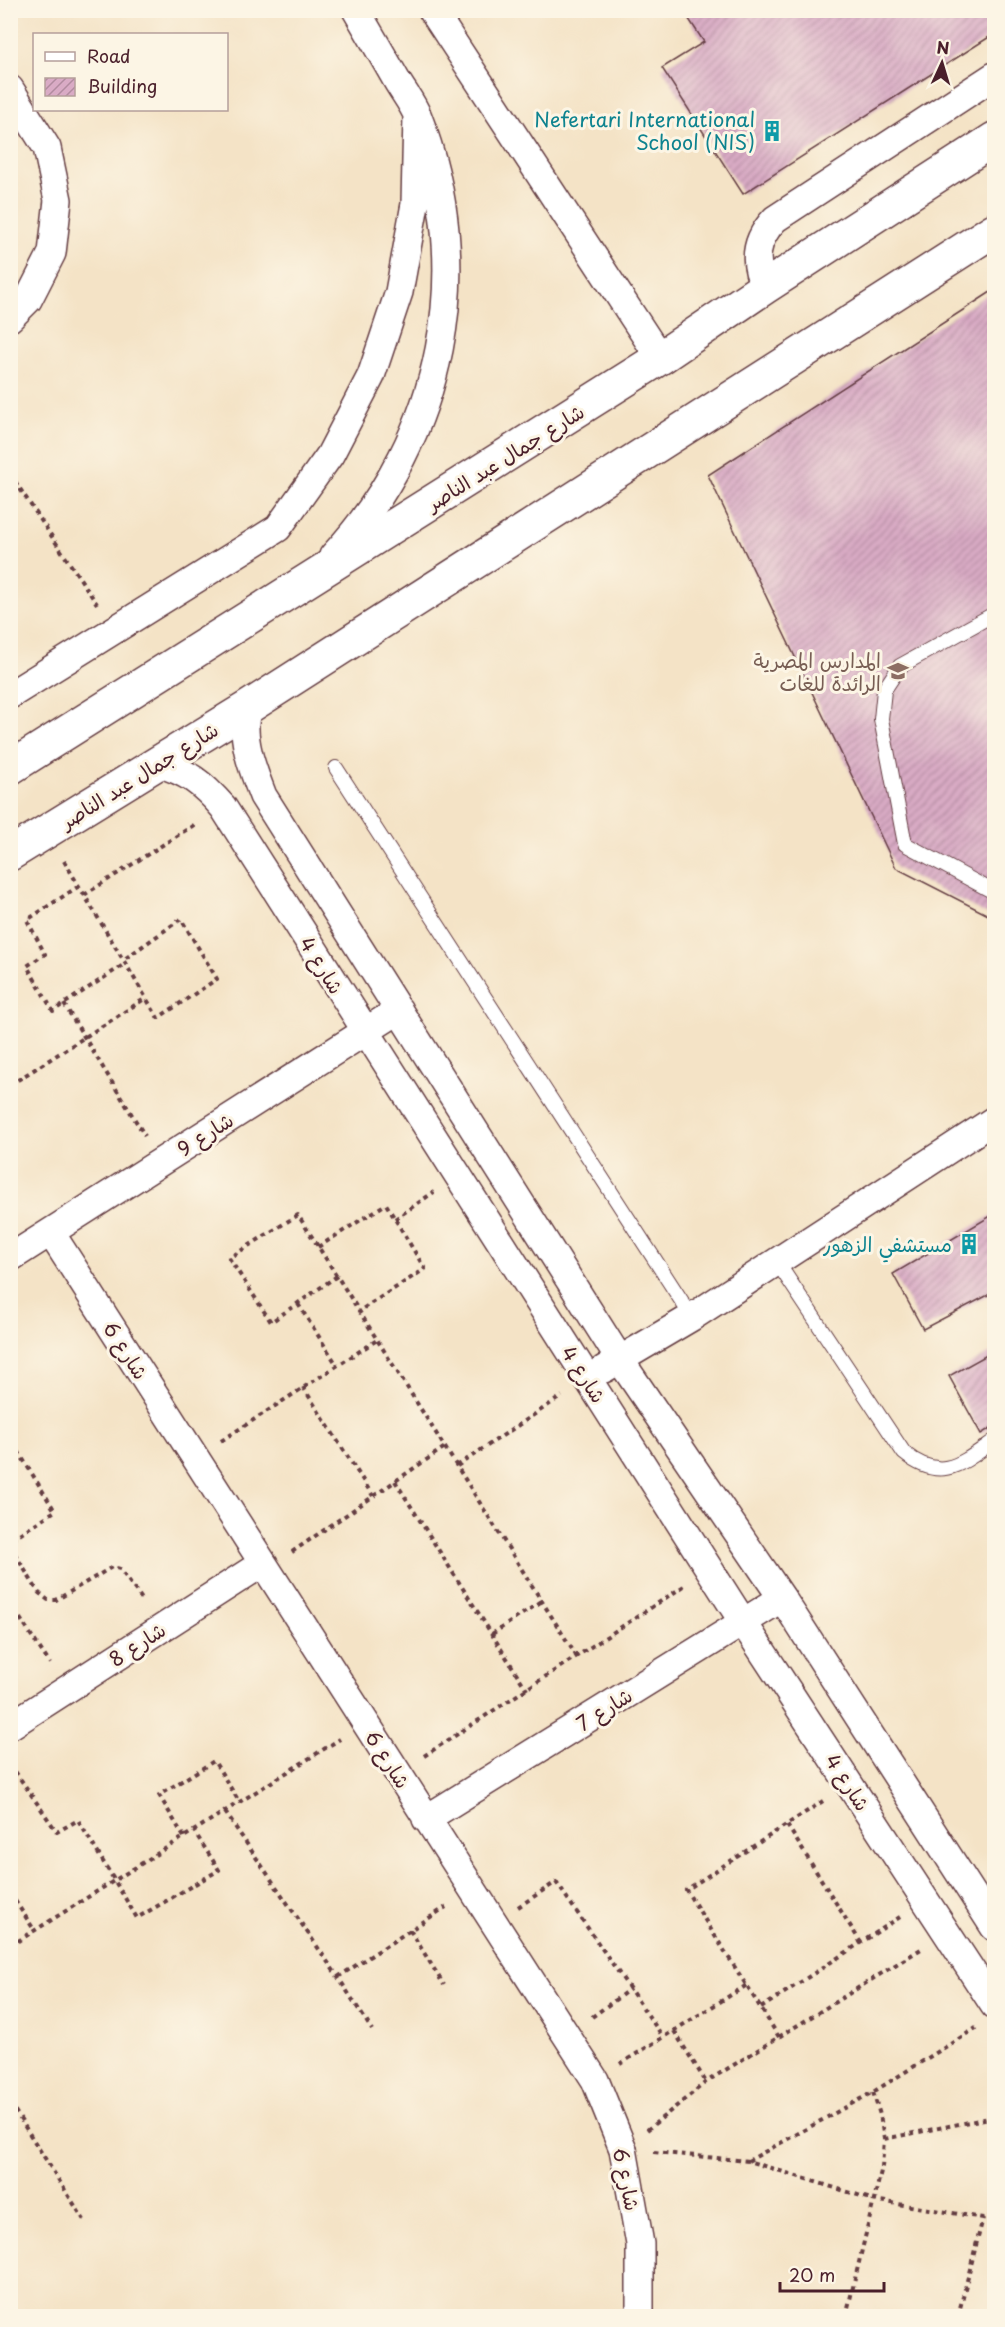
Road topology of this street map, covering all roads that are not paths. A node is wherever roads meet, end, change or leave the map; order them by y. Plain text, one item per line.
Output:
1 (356, 10) edge
2 (432, 10) edge
3 (994, 76) edge
4 (10, 89) edge
5 (417, 115) junction
6 (994, 139) edge
7 (994, 230) edge
8 (765, 287) junction
9 (10, 318) edge
10 (660, 358) junction
11 (310, 581) junction
12 (994, 614) edge
13 (10, 695) edge
14 (247, 708) junction
15 (157, 763) junction
16 (10, 768) edge
17 (336, 768) dead end
18 (10, 854) edge
19 (994, 892) edge
20 (399, 1010) junction
21 (364, 1032) junction
22 (994, 1120) edge
23 (51, 1233) junction
24 (10, 1258) edge
25 (777, 1262) junction
26 (692, 1317) junction
27 (620, 1360) junction
28 (587, 1378) junction
29 (994, 1441) edge
30 (264, 1566) junction
31 (782, 1598) junction
32 (743, 1622) junction
33 (10, 1726) edge
34 (426, 1819) junction
35 (994, 1927) edge
36 (989, 2014) edge
37 (640, 2316) edge

1 - 5 street
2 - 10 street
3 - 8 street
4 - 9 street
5 - 11 street
5 - 13 street
6 - 8 main road, شارع جمال عبد الناصر
7 - 14 main road, شارع جمال عبد الناصر
8 - 10 main road, شارع جمال عبد الناصر
10 - 11 main road, شارع جمال عبد الناصر
11 - 16 main road, شارع جمال عبد الناصر
12 - 19 lane
14 - 15 main road, شارع جمال عبد الناصر
14 - 20 street, شارع 4
15 - 18 main road, شارع جمال عبد الناصر
15 - 21 street, شارع 4
17 - 26 lane
20 - 21 street, شارع 9
20 - 27 street, شارع 4
21 - 23 street, شارع 9
21 - 28 street, شارع 4
22 - 25 street
23 - 24 street, شارع 9
23 - 30 street, شارع 6
25 - 26 street
25 - 29 lane
26 - 27 street
27 - 28 street
27 - 31 street, شارع 4
28 - 32 street, شارع 4
30 - 33 street, شارع 8
30 - 34 street, شارع 6
31 - 32 street, شارع 7
31 - 35 street, شارع 4
32 - 34 street, شارع 7
32 - 36 street, شارع 4
34 - 37 street, شارع 6

